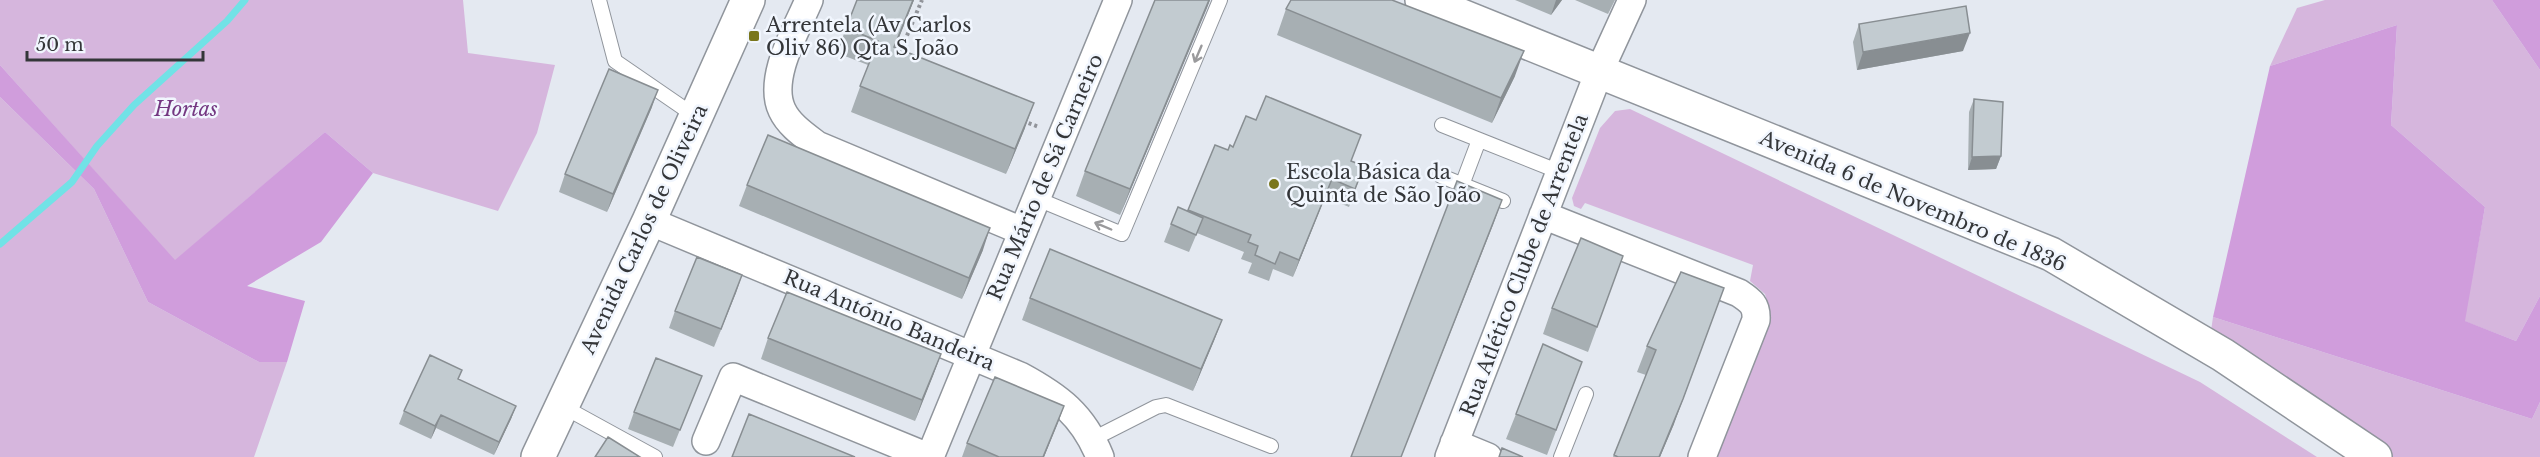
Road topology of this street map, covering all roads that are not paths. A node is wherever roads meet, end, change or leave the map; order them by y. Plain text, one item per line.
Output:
1 (599, 0) edge
2 (748, 0) edge
3 (809, 0) edge
4 (1118, 0) edge
5 (1220, 0) edge
6 (1422, 0) edge
7 (1632, 0) edge
8 (1599, 72) junction
9 (695, 116) junction
10 (1442, 125) dead end
11 (1479, 140) junction
12 (1560, 172) junction
13 (1441, 176) dead end
14 (1462, 184) junction
15 (1035, 198) junction
16 (1503, 201) edge
17 (1543, 215) junction
18 (649, 221) junction
19 (1022, 231) junction
20 (972, 354) junction
21 (1586, 394) dead end
22 (562, 406) junction
23 (706, 441) dead end
24 (1272, 446) dead end
25 (1096, 448) edge
26 (1451, 450) edge
27 (538, 457) edge
28 (655, 457) edge
29 (929, 457) edge
30 (1488, 457) edge
31 (1561, 457) edge
32 (1702, 457) edge
33 (2375, 457) edge

1 - 9 lane
2 - 9 street, Avenida Carlos de Oliveira
3 - 19 street
4 - 15 street, Rua Mário de Sá Carneiro
5 -> 15 lane
6 - 8 street, Avenida 6 de Novembro de 1836
7 - 8 street, Rua Atlético Clube de Arrentela
8 - 12 street, Rua Atlético Clube de Arrentela
8 - 33 street, Avenida 6 de Novembro de 1836
9 - 18 street, Avenida Carlos de Oliveira
10 - 11 lane
11 - 12 lane
11 - 14 lane
12 - 17 street, Rua Atlético Clube de Arrentela
13 - 14 lane
14 - 16 lane
15 - 19 street, Rua Mário de Sá Carneiro
17 - 26 street, Rua Atlético Clube de Arrentela
17 - 32 street
18 - 20 street, Rua António Bandeira
18 - 22 street, Avenida Carlos de Oliveira
19 - 20 street, Rua Mário de Sá Carneiro
20 - 25 street, Rua António Bandeira
20 - 29 street, Rua Mário de Sá Carneiro
21 - 31 lane
22 - 27 street, Avenida Carlos de Oliveira
22 - 28 lane
23 - 29 street
24 - 25 lane
26 - 30 street

